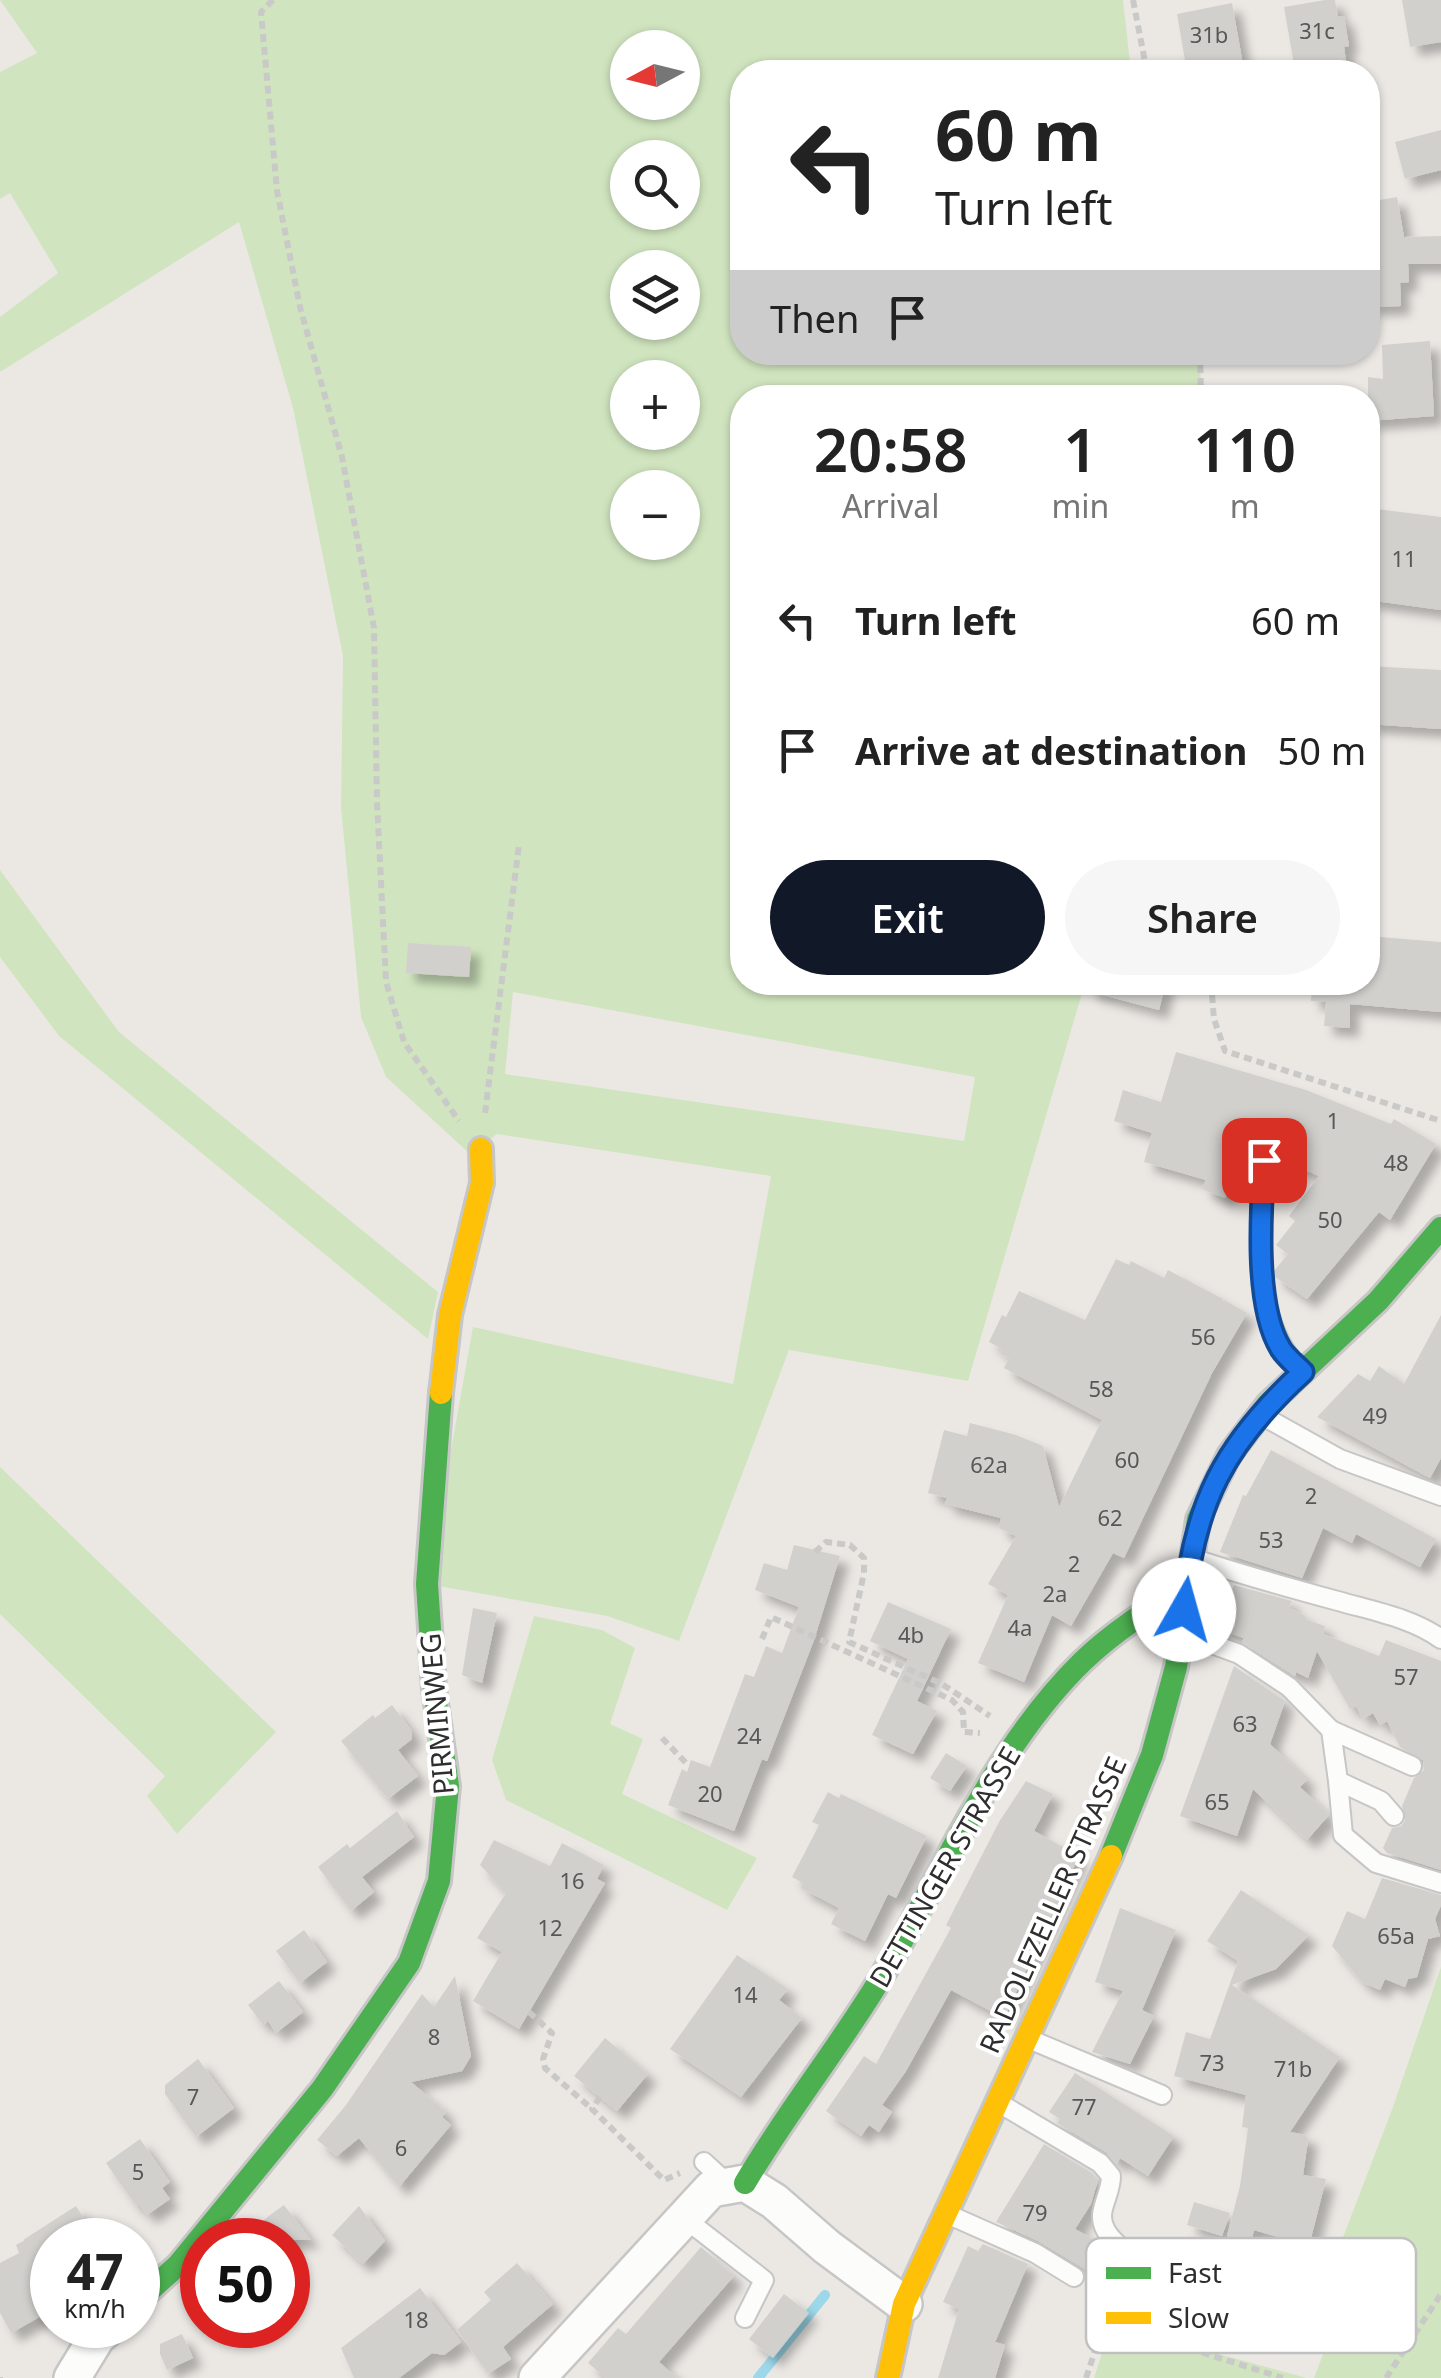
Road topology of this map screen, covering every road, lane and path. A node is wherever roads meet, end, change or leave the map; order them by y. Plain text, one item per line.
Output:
1 (273, 0) edge
2 (1134, 0) edge
3 (1145, 60) edge
4 (519, 845) dead end
5 (1212, 995) edge
6 (1441, 1121) edge
7 (481, 1149) junction
8 (1264, 1160) dead end
9 (1438, 1238) edge
10 (1303, 1372) junction
11 (1260, 1415) junction
12 (1441, 1496) edge
13 (815, 1552) dead end
14 (1190, 1557) junction
15 (1186, 1587) junction
16 (1182, 1632) junction
17 (762, 1639) dead end
18 (1441, 1639) edge
19 (1331, 1730) junction
20 (662, 1738) dead end
21 (1020, 1738) junction
22 (690, 1766) dead end
23 (1412, 1766) dead end
24 (1338, 1782) junction
25 (1394, 1816) dead end
26 (1441, 1883) edge
27 (529, 2012) dead end
28 (1028, 2038) junction
29 (1162, 2095) dead end
30 (600, 2097) dead end
31 (998, 2103) junction
32 (592, 2109) junction
33 (704, 2162) joint
34 (738, 2184) junction
35 (947, 2214) junction
36 (684, 2218) junction
37 (1112, 2238) edge
38 (1074, 2277) dead end
39 (160, 2281) edge
40 (1441, 2294) edge
41 (904, 2304) junction
42 (745, 2318) dead end
43 (1416, 2332) edge
44 (90, 2348) edge
45 (1094, 2353) edge
46 (1204, 2353) edge
47 (1402, 2353) edge
48 (72, 2378) edge
49 (537, 2378) edge
50 (888, 2378) edge
51 (1086, 2378) edge
52 (1283, 2378) edge
53 (1386, 2378) edge

1 - 7 path
2 - 3 path
4 - 7 path
5 - 6 path
7 - 39 street, PIRMINWEG
8 - 10 lane
9 - 10 street, RADOLFZELLER STRASSE
10 - 11 street, RADOLFZELLER STRASSE
11 - 12 lane
11 - 14 street, RADOLFZELLER STRASSE
13 - 21 path
14 - 15 street, RADOLFZELLER STRASSE
14 - 18 lane
15 - 16 street, RADOLFZELLER STRASSE
15 - 21 street, DETTINGER STRASSE
16 - 19 lane
16 - 28 street, RADOLFZELLER STRASSE
17 - 21 path
19 - 23 lane
19 - 24 lane
20 - 22 path
21 - 34 street, DETTINGER STRASSE
24 - 25 lane
24 - 26 lane
27 - 32 path
28 - 29 lane
28 - 31 street, RADOLFZELLER STRASSE
30 - 32 path
31 - 35 street, RADOLFZELLER STRASSE
31 - 37 lane
32 - 33 path
33 - 34 lane
34 - 36 street, DETTINGER STRASSE
34 - 41 street
35 - 38 lane
35 - 41 street, RADOLFZELLER STRASSE
36 - 42 lane
36 - 49 street, DETTINGER STRASSE
40 - 43 path
41 - 50 street, RADOLFZELLER STRASSE
44 - 48 street
45 - 51 path
46 - 52 path
47 - 53 path

